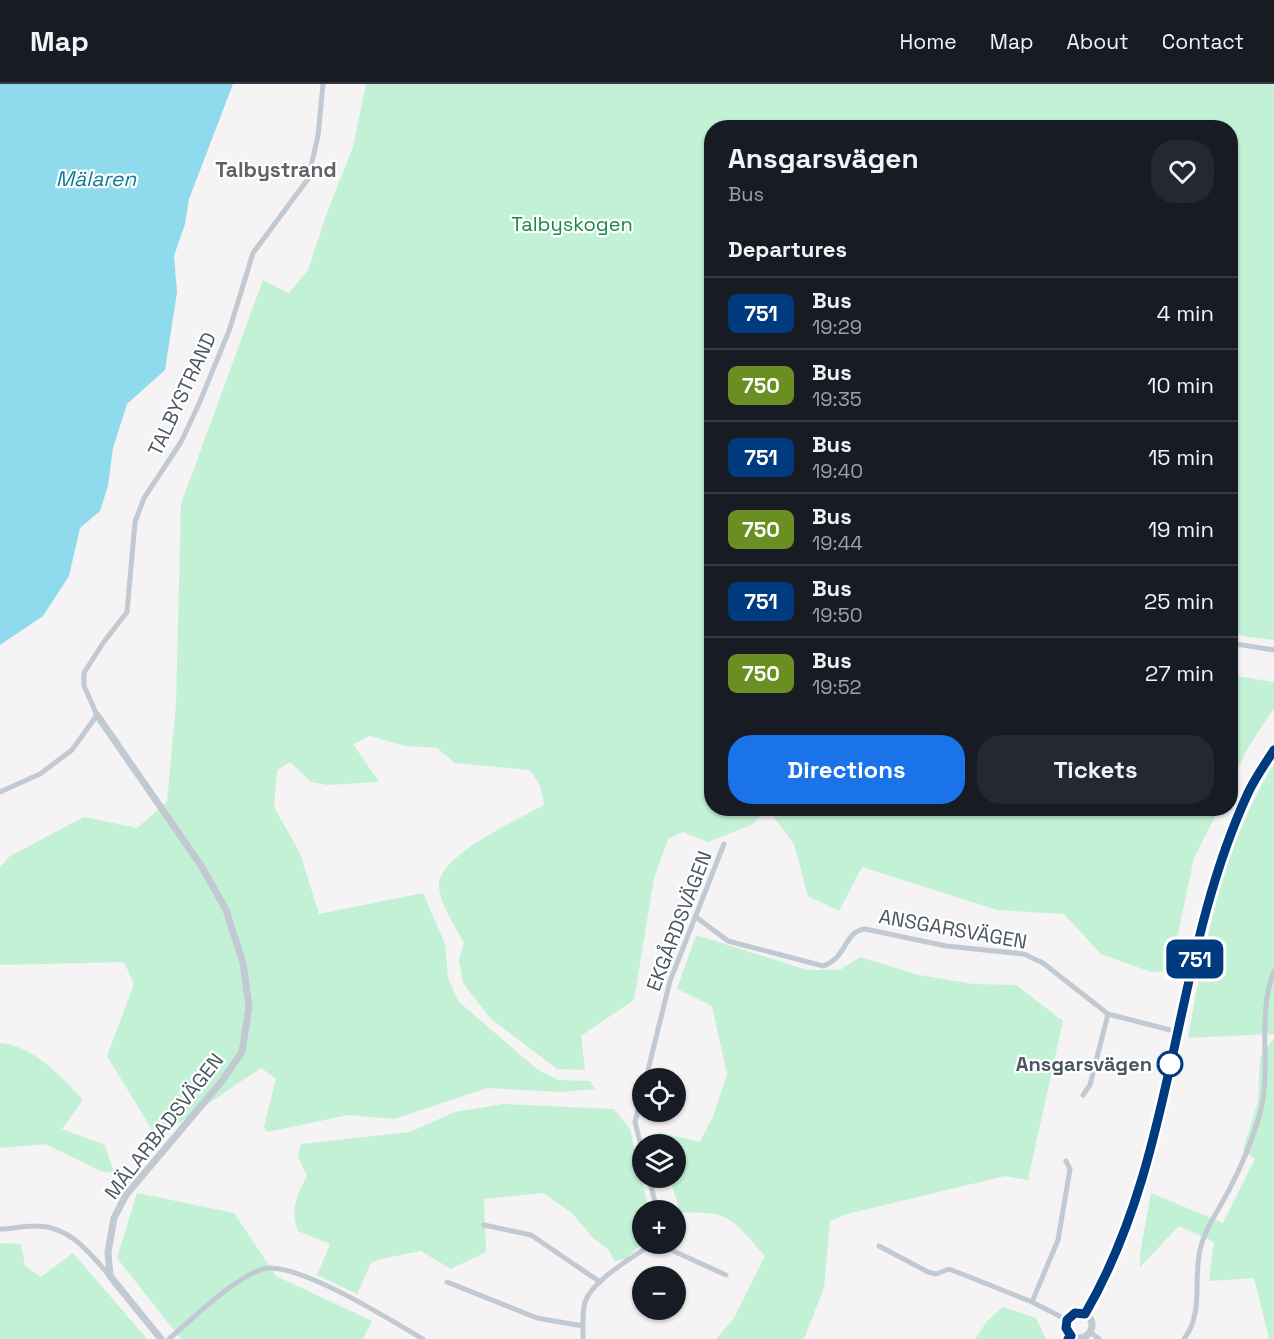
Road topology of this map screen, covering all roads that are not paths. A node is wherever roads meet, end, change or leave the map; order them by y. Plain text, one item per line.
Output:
1 (323, 84) edge
2 (1238, 645) edge
3 (1274, 650) edge
4 (97, 715) junction
5 (1274, 750) edge
6 (0, 792) edge
7 (724, 844) dead end
8 (696, 917) junction
9 (1274, 971) edge
10 (1108, 1014) junction
11 (1178, 1032) junction
12 (648, 1068) edge
13 (1083, 1095) dead end
14 (1066, 1161) dead end
15 (484, 1225) dead end
16 (0, 1229) edge
17 (879, 1246) dead end
18 (638, 1254) edge
19 (680, 1254) edge
20 (726, 1275) dead end
21 (110, 1276) junction
22 (447, 1282) dead end
23 (600, 1282) junction
24 (1032, 1302) junction
25 (1085, 1314) junction
26 (1067, 1320) junction
27 (584, 1326) junction
28 (1090, 1332) junction
29 (1070, 1337) edge
30 (161, 1339) edge
31 (169, 1339) edge
32 (423, 1339) edge
33 (583, 1339) edge
34 (1099, 1339) edge
35 (1184, 1339) edge

1 - 4 street, TALBYSTRAND
2 - 3 street
4 - 6 street
4 - 21 street, MÄLARBADSVÄGEN
5 - 11 street
7 - 8 street, EKGÅRDSVÄGEN
8 - 10 street, ANSGARSVÄGEN
8 - 12 street, EKGÅRDSVÄGEN
9 - 35 street
10 - 11 street, ANSGARSVÄGEN
10 - 13 street
11 - 25 street
14 - 24 street
15 - 23 street
16 - 21 street
17 - 24 street
18 - 23 street
19 - 20 street
21 - 30 street
22 - 27 street
23 - 27 street
24 - 26 street
25 - 26 street
25 - 28 street
26 - 29 street
27 - 33 street
28 - 29 street
28 - 34 street
31 - 32 street

